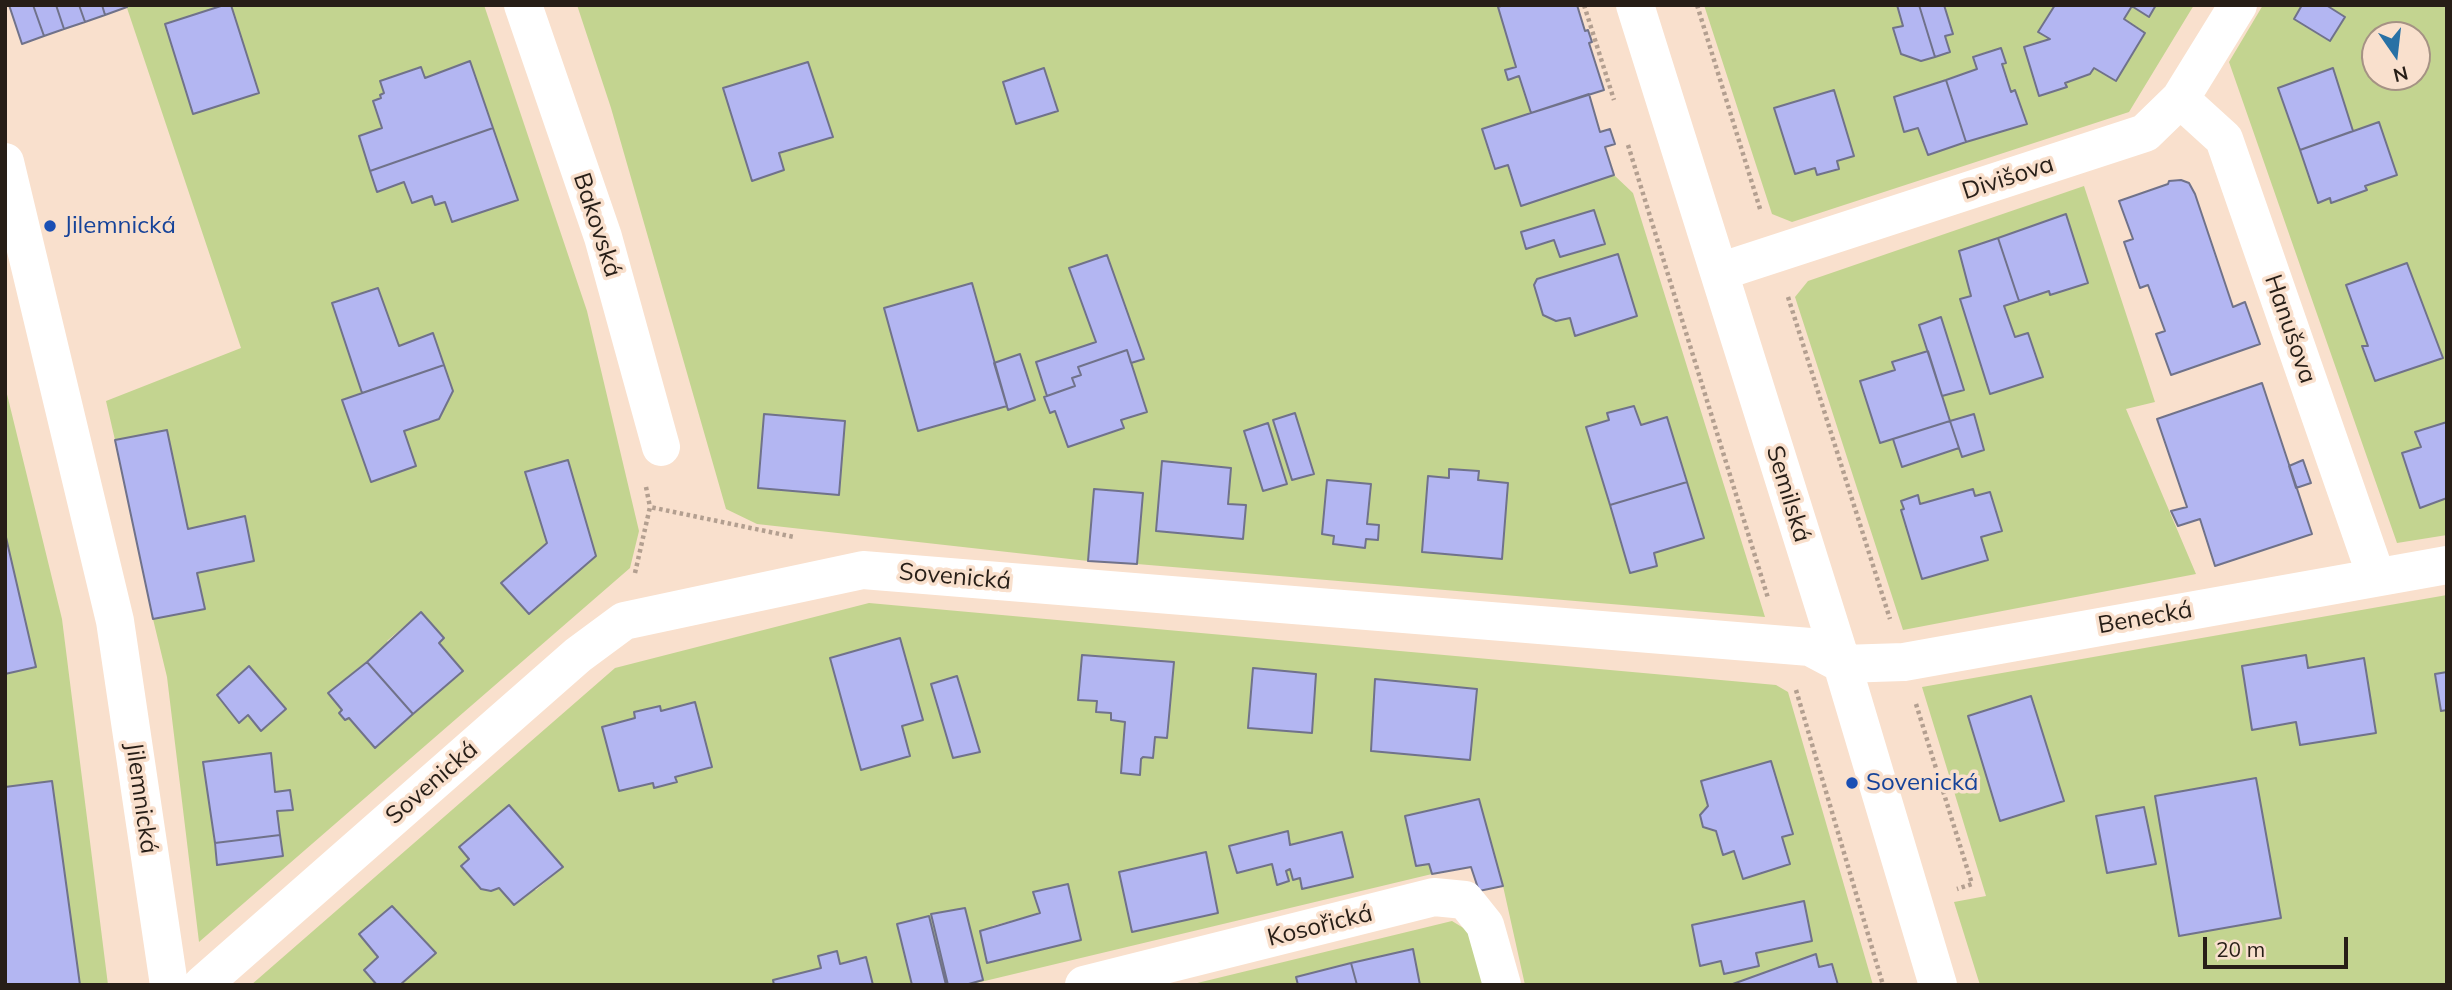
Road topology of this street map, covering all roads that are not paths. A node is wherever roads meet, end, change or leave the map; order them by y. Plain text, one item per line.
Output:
1 (523, 5) edge
2 (1634, 5) edge
3 (2238, 5) edge
4 (2180, 99) junction
5 (5, 162) edge
6 (1720, 272) junction
7 (661, 447) dead end
8 (2447, 565) edge
9 (2376, 576) junction
10 (1842, 664) junction
11 (169, 985) edge
12 (202, 985) edge
13 (1084, 985) edge
14 (1502, 985) edge
15 (1938, 985) edge

1 - 7 street, Bakovská
2 - 6 street, Semilská
3 - 4 street, Divišova
4 - 6 street, Divišova
4 - 9 street, Hanušova
5 - 11 street, Jilemnická
6 - 10 street, Semilská
8 - 9 street, Benecká
9 - 10 street, Benecká
10 - 12 street, Sovenická
10 - 15 street, Semilská
13 - 14 street, Kosořická

